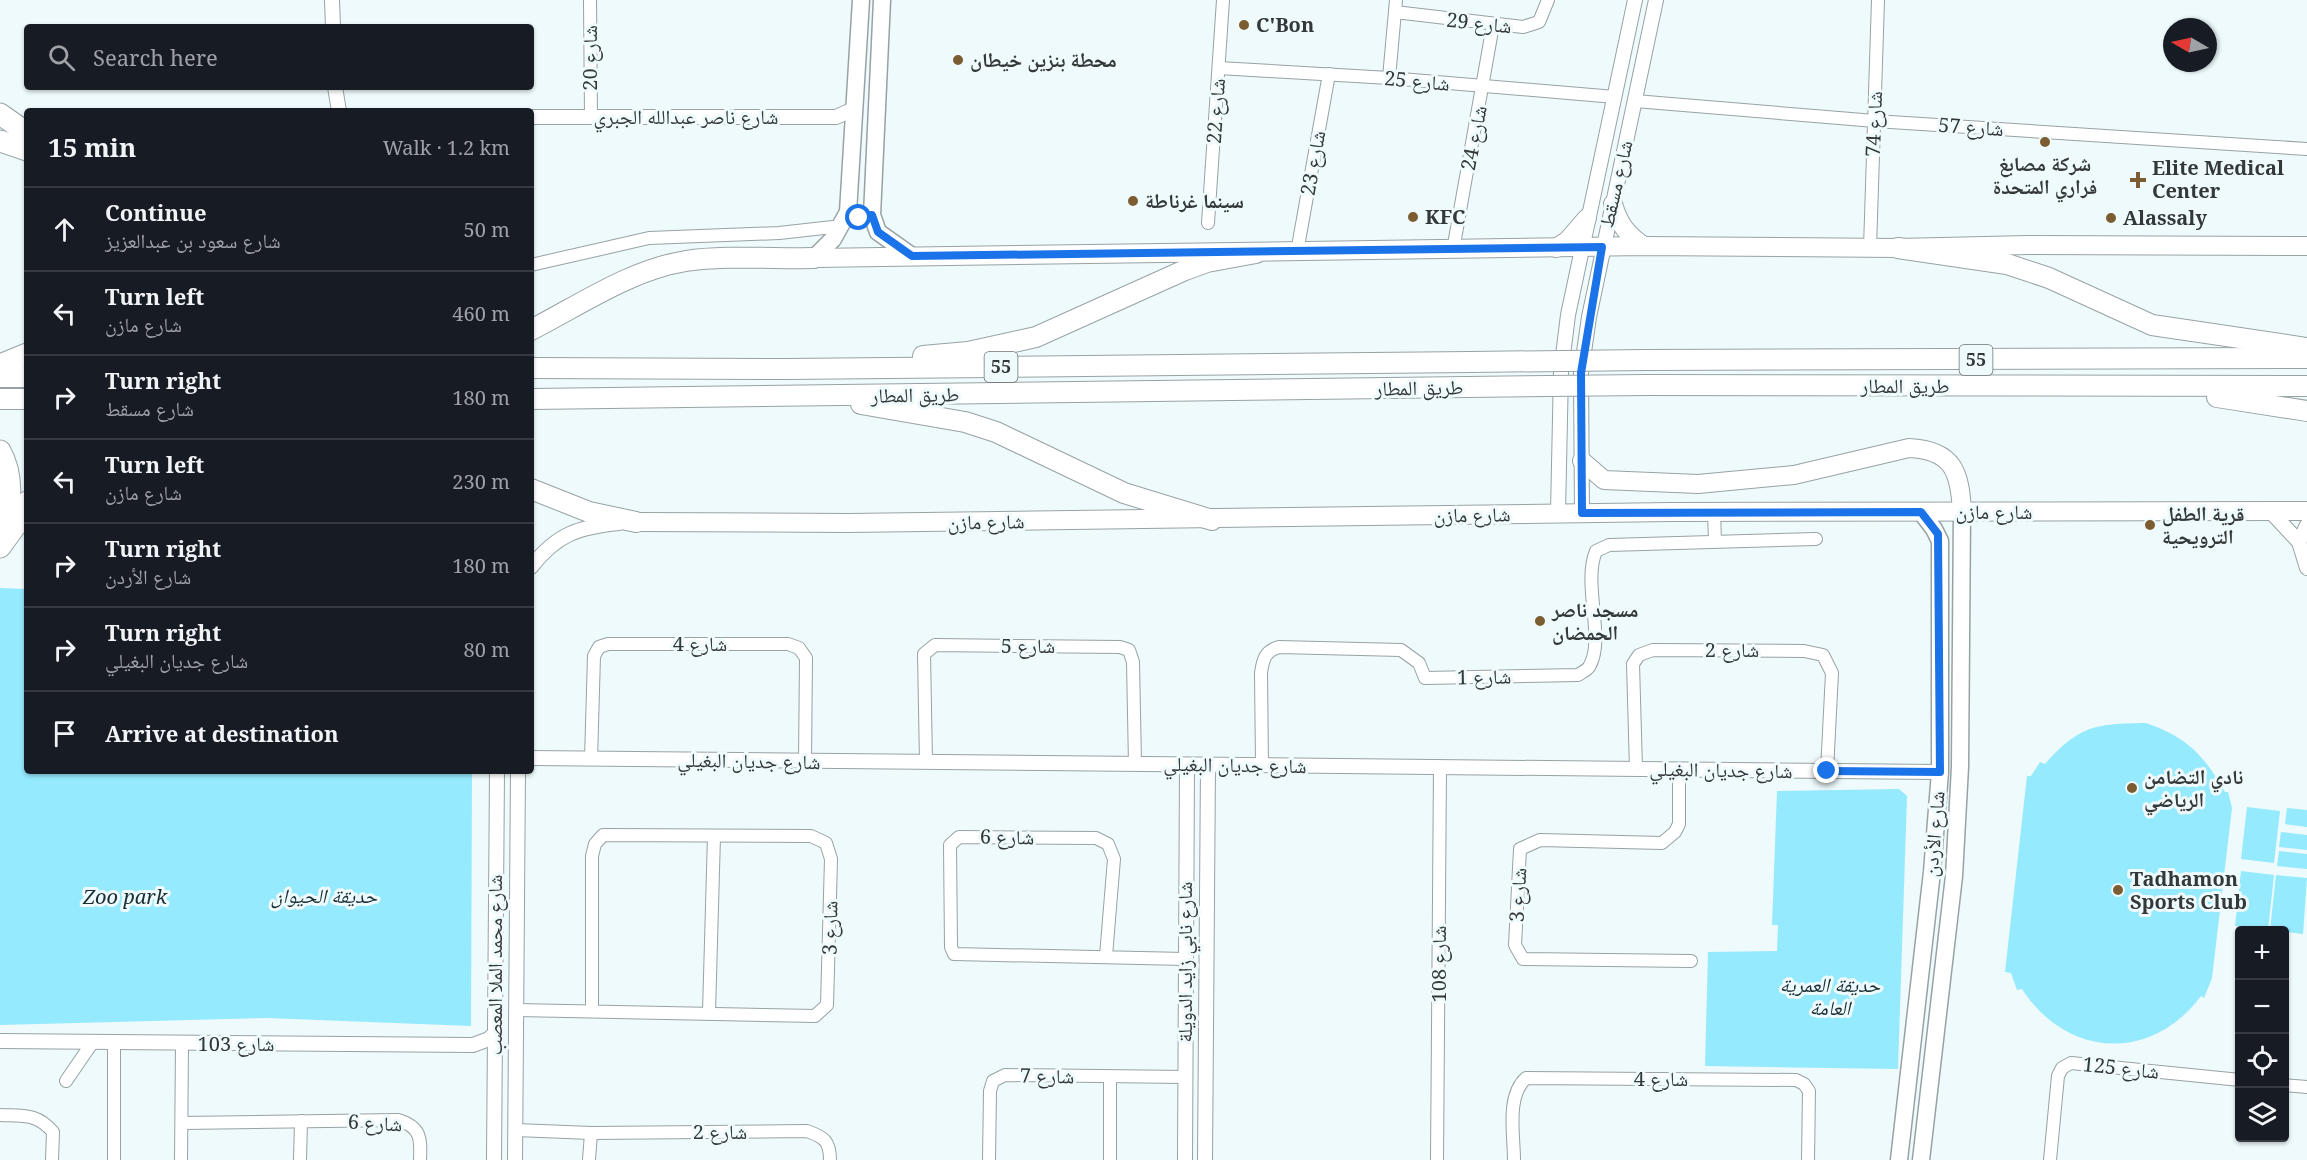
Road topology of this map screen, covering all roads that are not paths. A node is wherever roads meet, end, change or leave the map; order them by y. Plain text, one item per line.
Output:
1 (332, 0) edge
2 (590, 0) edge
3 (1223, 0) edge
4 (1548, 0) edge
5 (1656, 0) edge
6 (1878, 0) edge
7 (860, 4) edge
8 (1634, 4) edge
9 (882, 5) edge
10 (1395, 6) edge
11 (1653, 18) junction
12 (333, 24) edge
13 (1493, 25) junction
14 (1626, 41) junction
15 (1646, 47) junction
16 (1219, 68) junction
17 (1329, 74) junction
18 (1389, 78) junction
19 (1484, 87) junction
20 (336, 90) edge
21 (1615, 97) junction
22 (1635, 101) junction
23 (338, 108) edge
24 (0, 114) edge
25 (591, 116) junction
26 (534, 117) edge
27 (849, 117) junction
28 (1875, 121) junction
29 (24, 131) edge
30 (0, 141) edge
31 (24, 149) edge
32 (2307, 149) edge
33 (1613, 204) junction
34 (872, 215) junction
35 (1587, 218) junction
36 (845, 219) junction
37 (1208, 223) dead end
38 (1581, 246) junction
39 (1644, 246) junction
40 (2307, 246) edge
41 (1602, 247) junction
42 (1556, 248) junction
43 (1870, 248) junction
44 (1898, 248) junction
45 (1453, 250) junction
46 (1297, 252) junction
47 (1256, 253) junction
48 (912, 256) junction
49 (814, 258) junction
50 (534, 264) edge
51 (534, 328) edge
52 (2307, 348) edge
53 (24, 355) edge
54 (2307, 358) edge
55 (0, 365) edge
56 (534, 368) edge
57 (786, 369) junction
58 (0, 377) edge
59 (24, 377) edge
60 (2307, 386) edge
61 (2154, 388) junction
62 (823, 396) junction
63 (0, 399) edge
64 (24, 399) edge
65 (534, 399) edge
66 (2307, 411) edge
67 (0, 452) edge
68 (1582, 461) junction
69 (534, 490) edge
70 (24, 511) edge
71 (2307, 511) edge
72 (1718, 512) junction
73 (1921, 512) junction
74 (1962, 512) junction
75 (2271, 512) junction
76 (1558, 513) junction
77 (1582, 513) junction
78 (1212, 519) junction
79 (636, 522) junction
80 (2307, 525) edge
81 (0, 527) edge
82 (1816, 539) dead end
83 (1719, 541) junction
84 (2299, 542) junction
85 (0, 548) edge
86 (534, 564) edge
87 (2307, 568) edge
88 (1961, 675) junction
89 (1940, 677) junction
90 (534, 758) edge
91 (591, 759) junction
92 (805, 761) junction
93 (926, 762) junction
94 (1135, 764) junction
95 (1187, 765) junction
96 (1208, 765) junction
97 (1262, 765) junction
98 (1440, 767) junction
99 (1636, 769) junction
100 (1679, 769) junction
101 (1827, 771) junction
102 (1940, 772) junction
103 (497, 774) edge
104 (518, 774) edge
105 (714, 836) junction
106 (1186, 859) junction
107 (1207, 859) junction
108 (1932, 872) junction
109 (495, 874) junction
110 (1954, 876) junction
111 (518, 879) junction
112 (1186, 886) junction
113 (1207, 888) junction
114 (495, 905) junction
115 (518, 908) junction
116 (1106, 956) junction
117 (1185, 959) junction
118 (1691, 961) dead end
119 (517, 1010) junction
120 (592, 1011) junction
121 (709, 1012) junction
122 (495, 1033) junction
123 (0, 1041) edge
124 (92, 1043) junction
125 (114, 1043) junction
126 (182, 1044) junction
127 (473, 1045) junction
128 (494, 1058) junction
129 (1110, 1077) junction
130 (1185, 1077) junction
131 (2235, 1079) edge
132 (66, 1081) dead end
133 (2289, 1085) edge
134 (2307, 1087) edge
135 (0, 1115) edge
136 (301, 1121) junction
137 (182, 1123) junction
138 (1903, 1123) junction
139 (1925, 1124) junction
140 (516, 1130) junction
141 (591, 1133) junction
142 (52, 1160) edge
143 (114, 1160) edge
144 (181, 1160) edge
145 (300, 1160) edge
146 (420, 1160) edge
147 (494, 1160) edge
148 (515, 1160) edge
149 (589, 1160) edge
150 (830, 1160) edge
151 (989, 1160) edge
152 (1110, 1160) edge
153 (1185, 1160) edge
154 (1204, 1160) edge
155 (1437, 1160) edge
156 (1514, 1160) edge
157 (1808, 1160) edge
158 (1899, 1160) edge
159 (1921, 1160) edge
160 (2050, 1160) edge

1 - 12 street
2 - 25 street, شارع 20
3 - 16 street, شارع 22
4 - 13 street, شارع 29
5 - 11 street, شارع مسقط
6 - 28 street, شارع 74
7 - 9 main road
7 - 27 main road
8 - 11 street
8 - 14 street, شارع مسقط
9 - 34 main road
10 - 13 street, شارع 29
10 - 18 street, شارع 29
11 - 15 street, شارع مسقط
13 - 19 street, شارع 24
14 - 15 street
14 - 21 street, شارع مسقط
15 - 22 street, شارع مسقط
16 - 17 street, شارع 25
16 - 37 street, شارع 22
17 - 18 street, شارع 25
17 - 46 street, شارع 23
18 - 19 street, شارع 25
19 - 21 street, شارع 25
19 - 45 street, شارع 24
20 - 23 street
21 - 35 street, شارع مسقط
22 - 28 street, شارع 57
22 - 33 street, شارع مسقط
24 - 29 highway
25 - 26 street, شارع ناصر عبدالله الجبري
25 - 27 street, شارع ناصر عبدالله الجبري
27 - 36 main road
28 - 32 street, شارع 57
28 - 43 street, شارع 74
30 - 31 highway
33 - 39 main road
33 - 41 street, شارع مسقط
34 - 36 main road
34 - 48 main road
35 - 38 street, شارع مسقط
35 - 42 main road
36 - 49 main road
36 - 50 street
38 - 41 main road
38 - 42 main road
38 - 76 street, شارع مسقط
39 - 41 main road
39 - 43 main road
40 - 44 main road
41 - 68 street, شارع مسقط
42 - 45 main road
43 - 44 main road
44 - 52 highway
45 - 46 main road
46 - 47 main road
47 - 48 main road
47 - 57 highway
48 - 49 main road
49 - 51 highway
53 - 55 highway
54 - 57 highway, طريق المطار / 55, bridge
56 - 57 highway, طريق المطار / 55
58 - 59 highway
60 - 61 highway, طريق المطار / 55
61 - 62 highway, طريق المطار / 55, bridge
61 - 66 highway
62 - 65 highway, طريق المطار / 55
62 - 78 highway
63 - 64 highway
67 - 81 highway
68 - 74 main road
68 - 77 street, شارع مسقط
69 - 79 highway
70 - 85 highway
71 - 75 main road, شارع مازن
72 - 73 main road, شارع مازن
72 - 77 main road, شارع مازن
72 - 83 street
73 - 74 main road, شارع مازن
73 - 89 main road, شارع الأردن
74 - 75 main road, شارع مازن
74 - 88 main road, شارع الأردن
75 - 84 street
76 - 77 main road, شارع مازن
76 - 78 main road, شارع مازن
78 - 79 main road, شارع مازن
79 - 86 street
80 - 84 street
82 - 83 street, شارع 1
83 - 97 street, شارع 1
84 - 87 street
88 - 89 main road
88 - 110 main road, شارع الأردن
89 - 102 main road, شارع الأردن
90 - 91 street, شارع جديان البغيلي
91 - 92 street, شارع جديان البغيلي
91 - 92 street, شارع 4
92 - 93 street, شارع جديان البغيلي
93 - 94 street, شارع جديان البغيلي
93 - 94 street, شارع 5
94 - 95 street, شارع جديان البغيلي
95 - 96 street, شارع جديان البغيلي
95 - 106 street, شارع نابي زايد الدويلة
96 - 97 street, شارع جديان البغيلي
96 - 107 street, شارع نابي زايد الدويلة
97 - 98 street, شارع جديان البغيلي
98 - 99 street, شارع جديان البغيلي
98 - 155 street, شارع 108
99 - 100 street, شارع جديان البغيلي
99 - 101 street, شارع 2
100 - 101 street, شارع جديان البغيلي
100 - 118 street, شارع 3
101 - 102 street, شارع جديان البغيلي
102 - 108 main road, شارع الأردن
103 - 109 street, شارع محمد الملا المعصب
104 - 111 street, شارع محمد الملا المعصب
105 - 120 street, شارع 3
105 - 121 street
105 - 121 street, شارع 3
106 - 107 street
106 - 112 street, شارع نابي زايد الدويلة
107 - 113 street, شارع نابي زايد الدويلة
108 - 110 main road
108 - 138 main road, شارع الأردن
109 - 111 street
109 - 114 street, شارع محمد الملا المعصب
110 - 139 main road, شارع الأردن
111 - 115 street, شارع محمد الملا المعصب
112 - 113 street
112 - 117 street, شارع نابي زايد الدويلة
113 - 154 street, شارع نابي زايد الدويلة
114 - 115 street
114 - 122 street, شارع محمد الملا المعصب
115 - 119 street, شارع محمد الملا المعصب
116 - 116 street, شارع 6
116 - 117 street, شارع 6
117 - 130 street, شارع نابي زايد الدويلة
119 - 120 street, شارع 3
119 - 140 street, شارع محمد الملا المعصب
120 - 121 street, شارع 3
122 - 127 street, شارع 103
122 - 128 street, شارع محمد الملا المعصب
123 - 124 street, شارع 103
124 - 125 street, شارع 103
124 - 132 street
125 - 126 street, شارع 103
125 - 143 street
126 - 127 street, شارع 103
126 - 137 street
127 - 128 street
128 - 147 street, شارع محمد الملا المعصب
129 - 130 street, شارع 7
129 - 151 street, شارع 7
129 - 152 street
130 - 153 street, شارع نابي زايد الدويلة
131 - 160 street, شارع 125
133 - 134 street
135 - 142 street
136 - 137 street, شارع 6
136 - 145 street
136 - 146 street, شارع 6
137 - 144 street
138 - 139 main road
138 - 158 main road, شارع الأردن
139 - 159 main road, شارع الأردن
140 - 141 street, شارع 2
140 - 148 street, شارع محمد الملا المعصب
141 - 149 street
141 - 150 street, شارع 2
156 - 157 street, شارع 4

